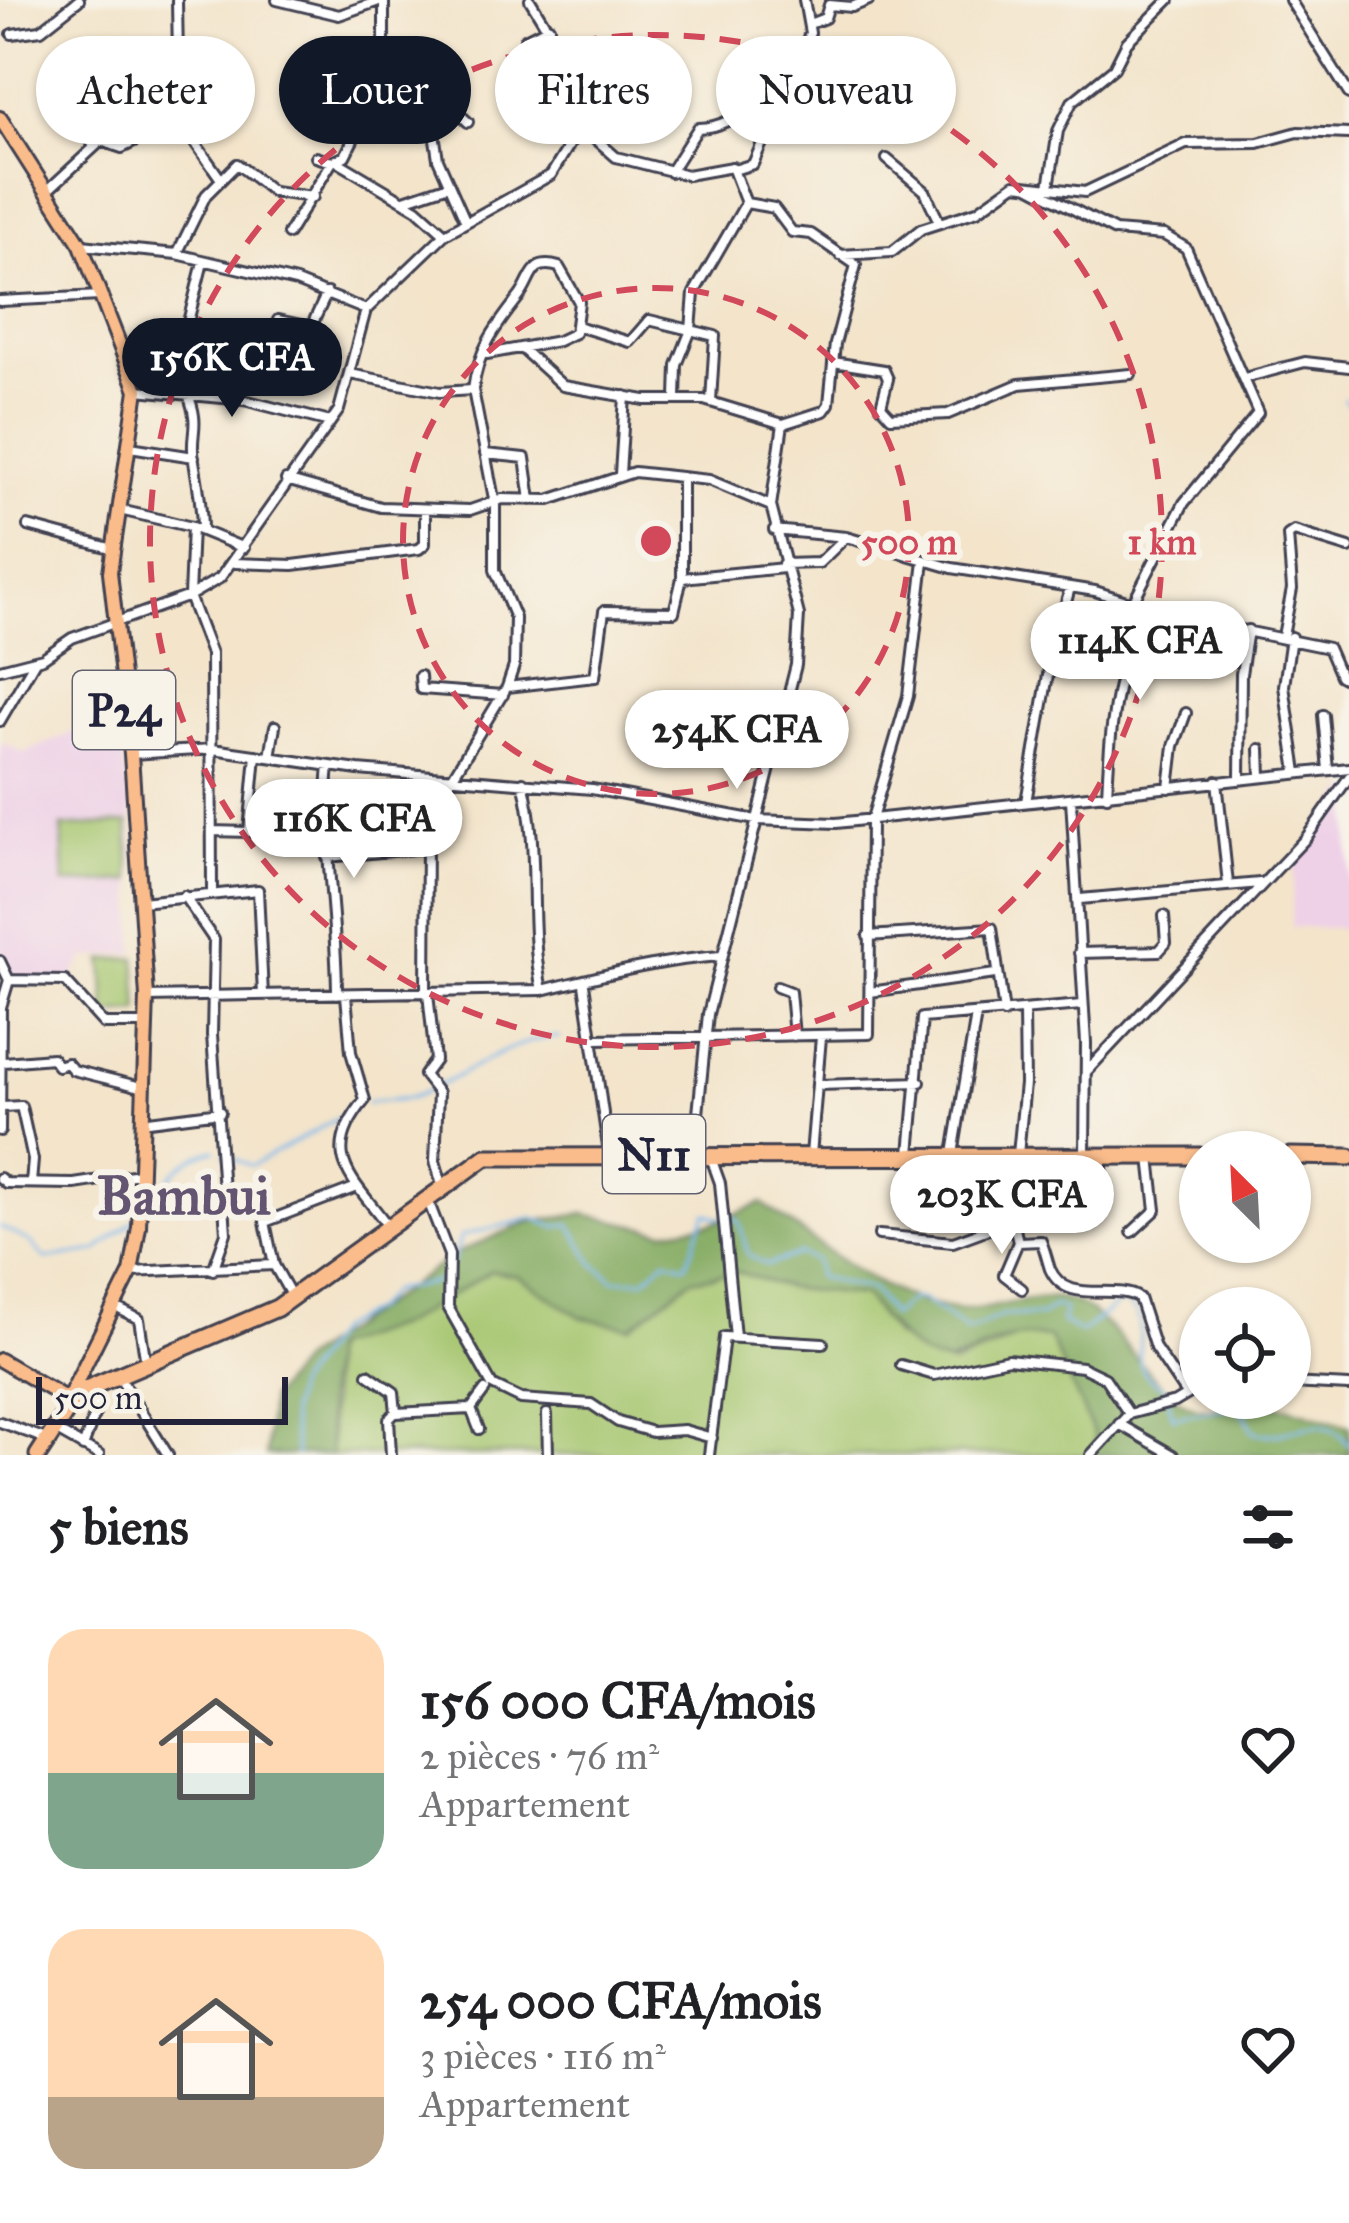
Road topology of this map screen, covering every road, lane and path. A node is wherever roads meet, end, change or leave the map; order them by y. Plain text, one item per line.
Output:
1 (79, 0) edge
2 (177, 0) edge
3 (277, 0) edge
4 (383, 0) edge
5 (530, 0) edge
6 (804, 0) edge
7 (869, 0) edge
8 (1169, 0) edge
9 (1290, 0) edge
10 (812, 23) junction
11 (549, 27) junction
12 (12, 34) dead end
13 (178, 36) edge
14 (384, 36) edge
15 (531, 36) edge
16 (554, 36) edge
17 (807, 36) edge
18 (1349, 94) edge
19 (0, 118) edge
20 (716, 125) edge
21 (1349, 134) edge
22 (97, 144) edge
23 (196, 144) edge
24 (351, 144) edge
25 (435, 144) edge
26 (569, 144) edge
27 (598, 144) edge
28 (762, 144) edge
29 (93, 146) joint
30 (316, 157) dead end
31 (886, 159) dead end
32 (335, 162) junction
33 (734, 170) junction
34 (670, 172) junction
35 (220, 178) junction
36 (449, 184) junction
37 (1029, 186) junction
38 (1049, 187) junction
39 (48, 190) junction
40 (313, 197) junction
41 (403, 201) junction
42 (746, 203) junction
43 (466, 221) junction
44 (939, 222) junction
45 (288, 234) dead end
46 (446, 234) junction
47 (81, 245) junction
48 (177, 254) junction
49 (839, 255) junction
50 (203, 262) junction
51 (327, 293) junction
52 (104, 296) junction
53 (0, 301) edge
54 (366, 310) junction
55 (278, 320) dead end
56 (577, 326) junction
57 (691, 330) junction
58 (521, 348) junction
59 (487, 354) junction
60 (833, 362) junction
61 (1349, 368) edge
62 (350, 374) junction
63 (1131, 374) dead end
64 (1244, 378) junction
65 (137, 390) junction
66 (171, 390) junction
67 (473, 390) junction
68 (186, 391) junction
69 (625, 396) junction
70 (676, 398) junction
71 (712, 401) junction
72 (330, 422) junction
73 (783, 424) junction
74 (130, 447) junction
75 (484, 454) junction
76 (194, 457) junction
77 (620, 474) junction
78 (682, 478) junction
79 (286, 480) junction
80 (531, 500) junction
81 (495, 504) junction
82 (771, 506) junction
83 (118, 510) junction
84 (425, 510) junction
85 (28, 526) dead end
86 (197, 529) junction
87 (774, 530) junction
88 (846, 537) junction
89 (110, 548) junction
90 (244, 548) junction
91 (1349, 548) edge
92 (924, 561) junction
93 (235, 563) junction
94 (783, 566) junction
95 (682, 578) junction
96 (1070, 587) junction
97 (190, 596) junction
98 (1133, 602) junction
99 (1162, 613) junction
100 (115, 625) junction
101 (1248, 630) junction
102 (1287, 637) junction
103 (35, 661) junction
104 (0, 669) edge
105 (420, 676) dead end
106 (1349, 681) edge
107 (504, 691) junction
108 (698, 700) dead end
109 (786, 706) junction
110 (1186, 713) dead end
111 (1323, 715) dead end
112 (0, 721) edge
113 (275, 726) dead end
114 (213, 749) junction
115 (1259, 749) dead end
116 (131, 754) junction
117 (256, 755) junction
118 (270, 757) junction
119 (328, 766) junction
120 (1328, 770) junction
121 (1297, 772) junction
122 (1349, 773) edge
123 (458, 774) junction
124 (1261, 776) junction
125 (1240, 779) junction
126 (1217, 781) junction
127 (523, 782) junction
128 (1169, 788) junction
129 (1106, 796) junction
130 (1071, 800) junction
131 (1026, 802) junction
132 (756, 820) junction
133 (871, 822) junction
134 (212, 831) junction
135 (425, 848) junction
136 (327, 857) junction
137 (1260, 883) junction
138 (1228, 884) junction
139 (212, 892) junction
140 (184, 896) junction
141 (1080, 899) junction
142 (139, 902) junction
143 (1165, 916) dead end
144 (868, 936) junction
145 (1079, 952) junction
146 (722, 956) junction
147 (0, 961) edge
148 (995, 974) junction
149 (9, 980) junction
150 (584, 984) junction
151 (777, 987) dead end
152 (542, 990) junction
153 (870, 992) junction
154 (427, 993) junction
155 (342, 994) junction
156 (263, 995) junction
157 (217, 996) junction
158 (147, 997) junction
159 (1082, 1005) junction
160 (1024, 1012) junction
161 (1004, 1013) junction
162 (976, 1016) junction
163 (147, 1024) junction
164 (706, 1036) junction
165 (794, 1036) junction
166 (821, 1037) junction
167 (595, 1039) junction
168 (4, 1062) junction
169 (1087, 1071) junction
170 (920, 1082) junction
171 (818, 1085) junction
172 (141, 1088) junction
173 (3, 1107) junction
174 (220, 1112) junction
175 (139, 1123) junction
176 (0, 1131) edge
177 (609, 1154) junction
178 (702, 1154) junction
179 (910, 1154) junction
180 (811, 1155) junction
181 (947, 1155) junction
182 (1015, 1155) junction
183 (1058, 1155) junction
184 (1093, 1155) junction
185 (1150, 1155) junction
186 (1179, 1156) edge
187 (1311, 1156) edge
188 (1349, 1156) edge
189 (139, 1174) junction
190 (0, 1178) edge
191 (31, 1183) junction
192 (442, 1185) junction
193 (354, 1188) junction
194 (427, 1197) junction
195 (1105, 1199) dead end
196 (1085, 1215) dead end
197 (1013, 1220) junction
198 (923, 1221) dead end
199 (388, 1227) junction
200 (1132, 1232) dead end
201 (879, 1235) dead end
202 (1018, 1242) junction
203 (274, 1265) junction
204 (213, 1270) junction
205 (131, 1272) junction
206 (1022, 1289) dead end
207 (292, 1299) junction
208 (112, 1306) junction
209 (735, 1337) junction
210 (823, 1343) dead end
211 (0, 1360) edge
212 (146, 1365) junction
213 (901, 1365) dead end
214 (368, 1374) dead end
215 (119, 1376) junction
216 (1179, 1384) edge
217 (1311, 1384) edge
218 (1349, 1386) edge
219 (484, 1390) dead end
220 (75, 1396) junction
221 (1179, 1396) edge
222 (471, 1409) junction
223 (395, 1413) junction
224 (548, 1414) dead end
225 (1129, 1414) junction
226 (0, 1422) edge
227 (1119, 1424) junction
228 (54, 1429) junction
229 (479, 1429) dead end
230 (712, 1438) junction
231 (83, 1447) junction
232 (38, 1455) edge
233 (99, 1455) edge
234 (168, 1455) edge
235 (391, 1455) edge
236 (548, 1455) edge
237 (709, 1455) edge
238 (1091, 1455) edge
239 (1173, 1455) edge

1 - 12 street
2 - 13 street
3 - 4 street
4 - 14 street
5 - 11 street
6 - 10 street
7 - 10 street
8 - 38 street
9 - 18 street
10 - 17 street
11 - 15 street
11 - 16 street
19 - 39 main road, P24
20 - 34 street
21 - 38 street
22 - 29 street
23 - 35 street
24 - 32 street
25 - 36 street
26 - 43 street
27 - 34 street
28 - 33 street
29 - 39 street
30 - 32 street
31 - 44 street
32 - 40 street
32 - 41 street
33 - 34 street
33 - 42 street
35 - 40 street
35 - 48 street
36 - 41 street
36 - 43 street
37 - 38 street
37 - 44 street
37 - 64 street
39 - 47 main road, P24
40 - 45 street
41 - 46 street
42 - 49 street
42 - 57 street
43 - 46 street
44 - 49 street
46 - 54 street
47 - 48 street
47 - 52 main road, P24
48 - 50 street
49 - 60 street
50 - 51 street
50 - 66 street
51 - 54 street
51 - 55 street
52 - 53 street
52 - 65 main road, P24
54 - 62 street
56 - 57 street
56 - 58 street
56 - 59 street
57 - 70 street
57 - 71 street
58 - 59 street
58 - 69 street
59 - 67 street
60 - 63 street
60 - 73 street
61 - 64 street
62 - 67 street
62 - 72 street
64 - 98 street
65 - 66 street
65 - 74 main road, P24
66 - 68 street
67 - 75 street
68 - 72 street
68 - 76 street
69 - 70 street
69 - 77 street
70 - 71 street
71 - 73 street
72 - 79 street
73 - 82 street
74 - 76 street
74 - 83 main road, P24
75 - 80 street
75 - 81 street
76 - 86 street
77 - 78 street
77 - 80 street
78 - 82 street
78 - 95 street
79 - 84 street
79 - 90 street
80 - 81 street
81 - 84 street
81 - 107 street
82 - 87 street
83 - 86 street
83 - 89 main road, P24
84 - 93 street
85 - 89 street
86 - 90 street
86 - 97 street
87 - 88 street
87 - 94 street
88 - 92 street
88 - 94 street
89 - 100 main road, P24
90 - 93 street
91 - 102 street
92 - 96 street
92 - 133 street
93 - 97 street
94 - 95 street
94 - 109 street
95 - 107 street
96 - 98 street
96 - 131 street
97 - 100 street
97 - 114 street
98 - 99 street
99 - 101 street
99 - 129 street
100 - 103 street
100 - 116 main road, P24
101 - 102 street
101 - 125 street
102 - 106 street
102 - 121 street
103 - 104 street
103 - 112 street
105 - 107 street
107 - 123 street
108 - 109 street
109 - 132 street
110 - 128 street
111 - 120 street
113 - 118 street
114 - 116 street
114 - 117 street
114 - 134 street
115 - 124 street
116 - 142 main road, P24
117 - 118 street
117 - 134 street
118 - 119 street
119 - 123 street
119 - 136 street
120 - 121 street
120 - 122 street
121 - 124 street
122 - 137 street
123 - 127 street
123 - 135 street
124 - 125 street
125 - 126 street
126 - 128 street
126 - 138 street
127 - 132 street
127 - 152 street
128 - 129 street
129 - 130 street
130 - 131 street
130 - 141 street
131 - 133 street
132 - 133 street
132 - 146 street
133 - 144 street
134 - 139 street
135 - 136 street
135 - 154 street
136 - 155 street
137 - 138 street
137 - 169 street
138 - 141 street
139 - 140 street
139 - 156 street
140 - 142 street
140 - 157 street
141 - 145 street
142 - 158 main road, P24
143 - 145 street
144 - 148 street
144 - 153 street
145 - 159 street
146 - 150 street
146 - 164 street
147 - 149 street
148 - 153 street
148 - 161 street
149 - 163 street
149 - 168 street
150 - 152 street
150 - 167 street
151 - 165 street
152 - 154 street
153 - 166 street
154 - 155 street
154 - 192 street
155 - 156 street
155 - 193 street
156 - 157 street
157 - 158 street
157 - 174 street
158 - 163 main road, P24
159 - 160 street
159 - 169 street
160 - 161 street
160 - 182 street
161 - 162 street
162 - 170 street
162 - 181 street
163 - 172 main road, P24
164 - 165 street
164 - 167 street
164 - 178 street
165 - 166 street
166 - 171 street
167 - 177 street
168 - 172 street
168 - 173 street
169 - 184 street
170 - 171 street
170 - 179 street
171 - 180 street
172 - 175 main road, P24
173 - 176 street
173 - 191 street
174 - 175 street
174 - 204 street
175 - 189 main road, P24
177 - 178 highway, N11
177 - 192 highway, N11
178 - 180 highway, N11
178 - 209 street
179 - 180 highway, N11
179 - 181 highway, N11
181 - 182 highway, N11
181 - 198 street
182 - 183 highway, N11
182 - 197 street
183 - 184 highway, N11
183 - 196 street
184 - 185 highway, N11
184 - 195 street
185 - 186 highway, N11
185 - 200 street
187 - 188 highway
189 - 191 street
189 - 205 main road, P24
190 - 191 street
192 - 194 highway, N11
193 - 199 street
193 - 203 street
194 - 199 highway, N11
194 - 230 street
197 - 201 street
197 - 202 street
199 - 207 highway, N11
202 - 206 street
202 - 216 street
203 - 204 street
203 - 207 street
204 - 205 street
205 - 208 main road, P24
207 - 212 highway, N11
208 - 212 street
208 - 220 main road, P24
209 - 210 street
209 - 230 street
211 - 220 main road
212 - 215 highway, N11
213 - 225 street
214 - 223 street
215 - 220 highway, N11
215 - 234 street
217 - 218 street
219 - 222 street
220 - 228 highway
220 - 231 street
221 - 225 street
222 - 223 street
222 - 229 street
223 - 235 street
224 - 236 street
225 - 227 street
226 - 228 street
227 - 238 street
227 - 239 street
228 - 231 street
228 - 232 highway
230 - 237 street
231 - 233 street

